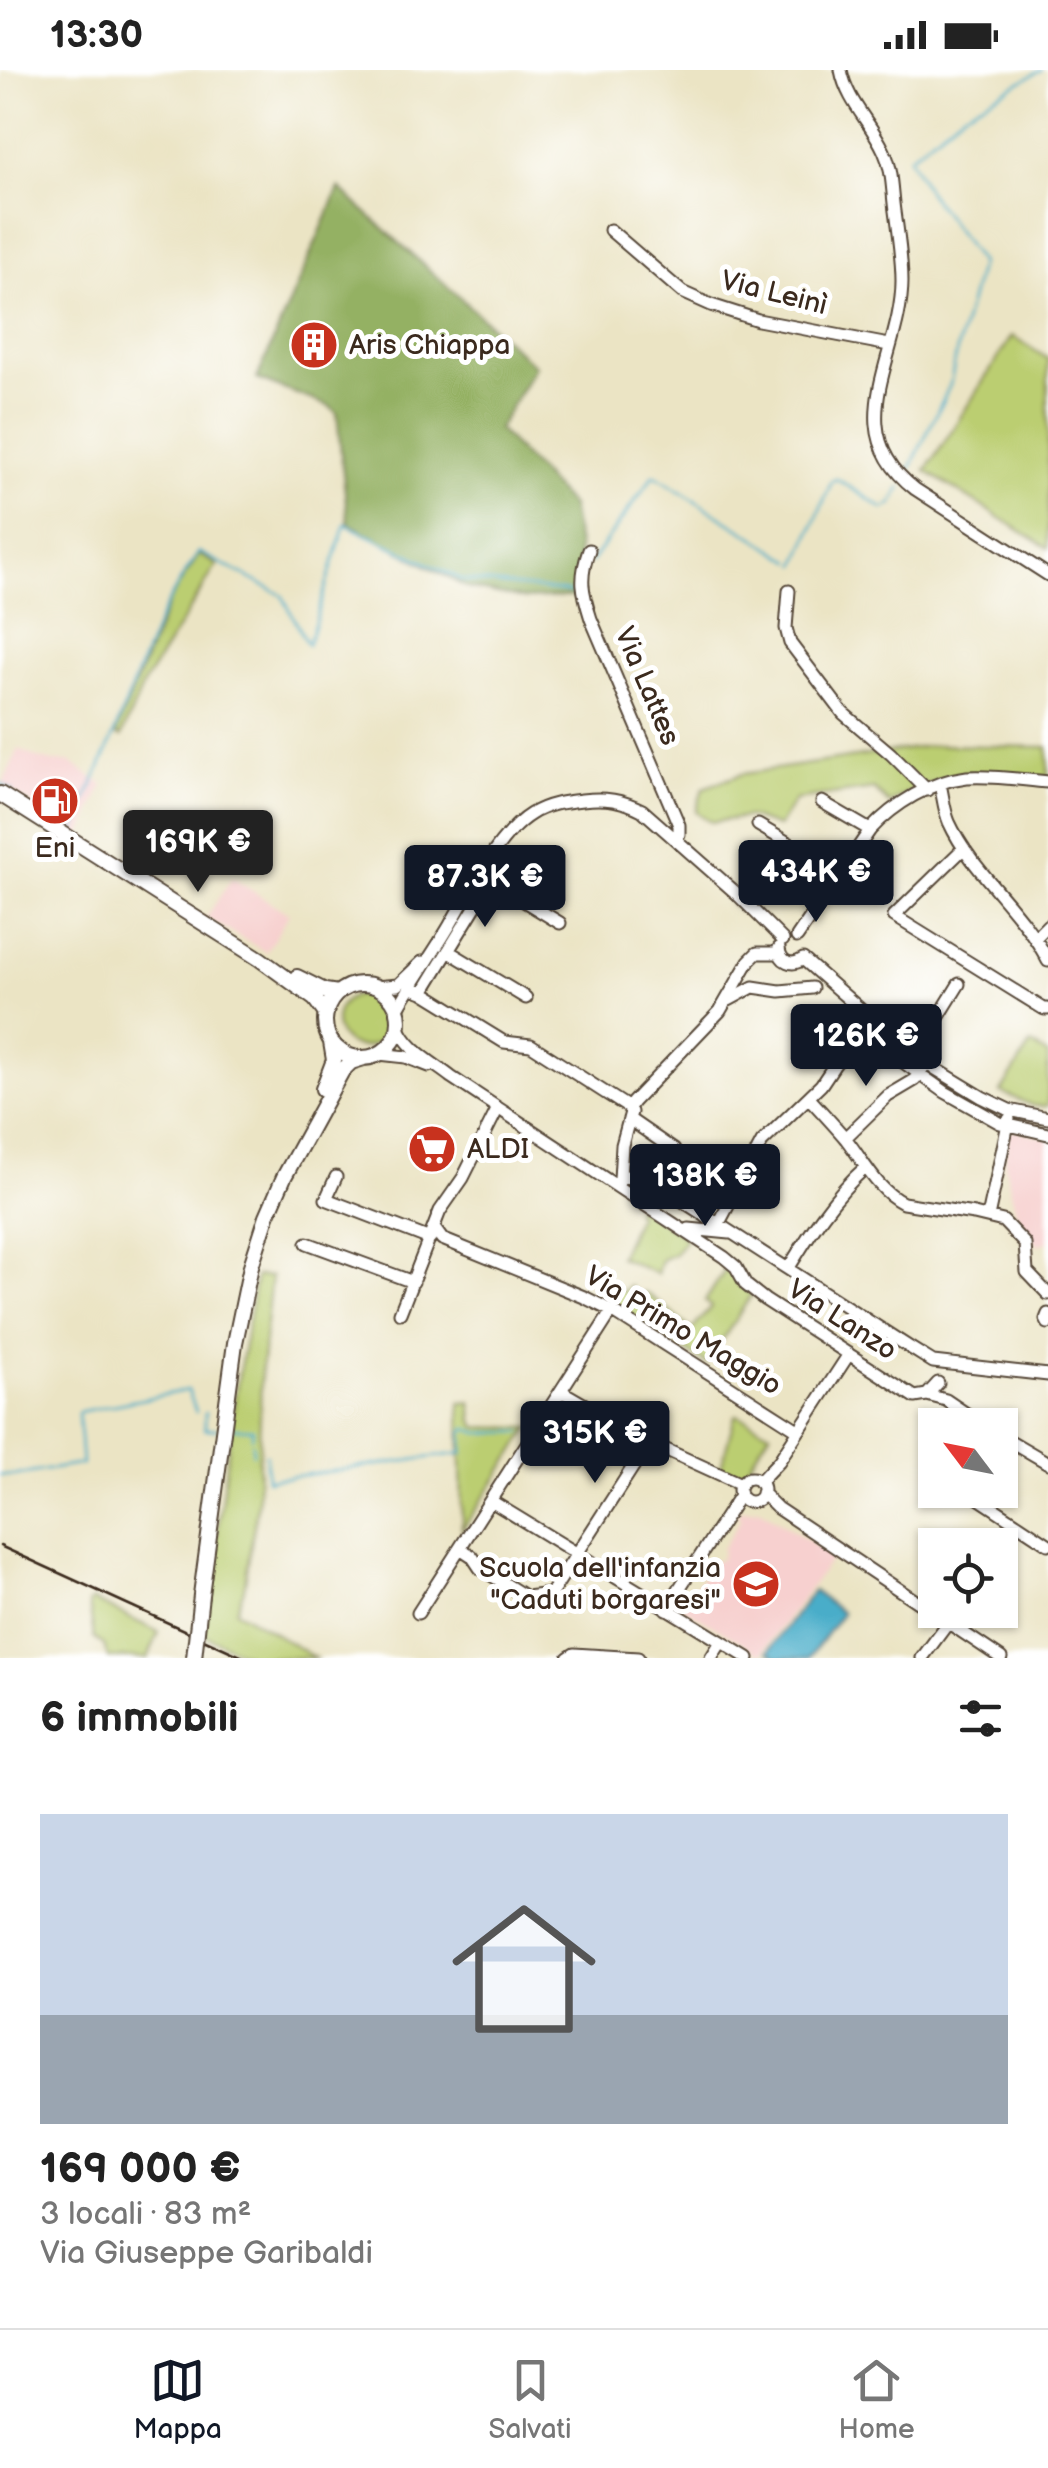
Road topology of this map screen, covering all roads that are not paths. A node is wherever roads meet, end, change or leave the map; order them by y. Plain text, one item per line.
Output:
1 (841, 70) edge
2 (610, 230) dead end
3 (889, 344) junction
4 (589, 550) dead end
5 (1048, 575) edge
6 (788, 591) dead end
7 (1048, 782) edge
8 (940, 784) junction
9 (926, 790) junction
10 (0, 794) edge
11 (822, 802) dead end
12 (758, 825) dead end
13 (870, 830) junction
14 (676, 840) junction
15 (964, 848) junction
16 (490, 859) junction
17 (839, 873) junction
18 (491, 881) junction
19 (560, 923) dead end
20 (1048, 925) edge
21 (797, 937) junction
22 (1036, 937) junction
23 (783, 940) junction
24 (442, 950) junction
25 (779, 953) junction
26 (260, 959) junction
27 (803, 959) junction
28 (1048, 961) edge
29 (959, 984) dead end
30 (375, 987) junction
31 (812, 988) dead end
32 (417, 990) junction
33 (338, 993) junction
34 (526, 998) dead end
35 (726, 1003) junction
36 (1048, 1009) edge
37 (326, 1014) junction
38 (398, 1018) junction
39 (877, 1024) junction
40 (865, 1035) junction
41 (331, 1042) junction
42 (372, 1056) junction
43 (921, 1064) junction
44 (451, 1077) junction
45 (809, 1098) junction
46 (498, 1108) junction
47 (1012, 1111) junction
48 (629, 1113) junction
49 (1048, 1118) edge
50 (1007, 1125) junction
51 (1048, 1134) edge
52 (304, 1138) junction
53 (845, 1138) junction
54 (866, 1167) junction
55 (336, 1178) dead end
56 (619, 1182) junction
57 (670, 1193) junction
58 (988, 1217) junction
59 (719, 1223) junction
60 (680, 1227) junction
61 (432, 1234) junction
62 (738, 1236) junction
63 (307, 1243) dead end
64 (723, 1256) junction
65 (788, 1269) junction
66 (413, 1282) junction
67 (1048, 1294) edge
68 (612, 1312) junction
69 (400, 1313) dead end
70 (1048, 1314) edge
71 (1048, 1323) edge
72 (849, 1354) junction
73 (934, 1362) junction
74 (1048, 1375) edge
75 (938, 1383) junction
76 (561, 1390) junction
77 (921, 1396) junction
78 (946, 1400) junction
79 (958, 1408) edge
80 (798, 1430) junction
81 (649, 1442) junction
82 (1018, 1446) edge
83 (1048, 1463) edge
84 (740, 1490) junction
85 (759, 1492) junction
86 (490, 1501) junction
87 (993, 1508) edge
88 (1048, 1544) edge
89 (460, 1548) junction
90 (576, 1553) junction
91 (918, 1603) edge
92 (666, 1609) junction
93 (418, 1613) dead end
94 (944, 1628) edge
95 (956, 1628) edge
96 (721, 1642) junction
97 (194, 1658) edge
98 (568, 1658) edge
99 (638, 1658) edge
100 (711, 1658) edge
101 (748, 1658) edge
102 (922, 1658) edge
103 (1001, 1658) edge

1 - 3 street
2 - 3 street, Via Leinì
3 - 5 street
4 - 14 street, Via Lattes
6 - 9 street
7 - 8 street
8 - 9 street
8 - 15 street
9 - 13 street
10 - 26 main road
11 - 13 street
12 - 17 street
13 - 17 street
14 - 16 street
14 - 23 street
15 - 22 street
15 - 36 street
16 - 18 street
16 - 24 street
17 - 21 street
18 - 19 street
18 - 24 street
20 - 22 street
21 - 23 street
21 - 27 street
22 - 28 street
23 - 25 street
24 - 30 street
24 - 32 street
24 - 34 street
25 - 27 street
25 - 35 street
26 - 33 main road
26 - 37 main road
27 - 39 street
29 - 43 street
30 - 33 main road
30 - 38 main road
31 - 35 street
32 - 38 street
32 - 48 street
33 - 37 main road
35 - 48 street
37 - 41 main road
38 - 42 main road
38 - 44 street, Via Lanzo
39 - 40 street
39 - 43 street
40 - 43 street
40 - 45 street
41 - 42 main road
41 - 52 main road
42 - 44 street, Via Lanzo
42 - 52 main road
43 - 47 street
43 - 50 street
43 - 53 street
44 - 46 street, Via Lanzo
45 - 53 street
45 - 59 street
46 - 56 street, Via Lanzo
46 - 61 street
47 - 49 street
47 - 50 street
48 - 56 street
48 - 57 street
50 - 51 street
50 - 58 street
52 - 97 main road, bridge
53 - 54 street
54 - 58 street
54 - 65 street
55 - 61 street, Via Primo Maggio
56 - 57 street, Via Lanzo
56 - 60 street, Via Lanzo
57 - 59 street, Via Lanzo
58 - 67 street
59 - 62 street, Via Lanzo
60 - 62 street
60 - 64 street, Via Lanzo
61 - 66 street
61 - 68 street, Via Primo Maggio
62 - 64 street
62 - 65 street, Via Lanzo
63 - 66 street
64 - 72 street, Via Lanzo
65 - 73 street, Via Lanzo
66 - 69 street
68 - 76 street
68 - 80 street, Via Primo Maggio
70 - 71 street
72 - 77 street, Via Lanzo
72 - 80 street
73 - 74 street
73 - 75 street
75 - 77 street
75 - 78 street
76 - 81 street
76 - 86 street
77 - 78 street, Via Lanzo
78 - 79 street, Via Lanzo
80 - 85 street
81 - 84 street
81 - 90 street
82 - 83 street
84 - 85 street
84 - 85 street
84 - 92 street
85 - 91 street
86 - 89 street
86 - 90 street
87 - 88 street
89 - 90 street
89 - 93 street
90 - 92 street
92 - 96 street
94 - 102 street
95 - 103 street
96 - 100 street
96 - 101 street
98 - 99 street

